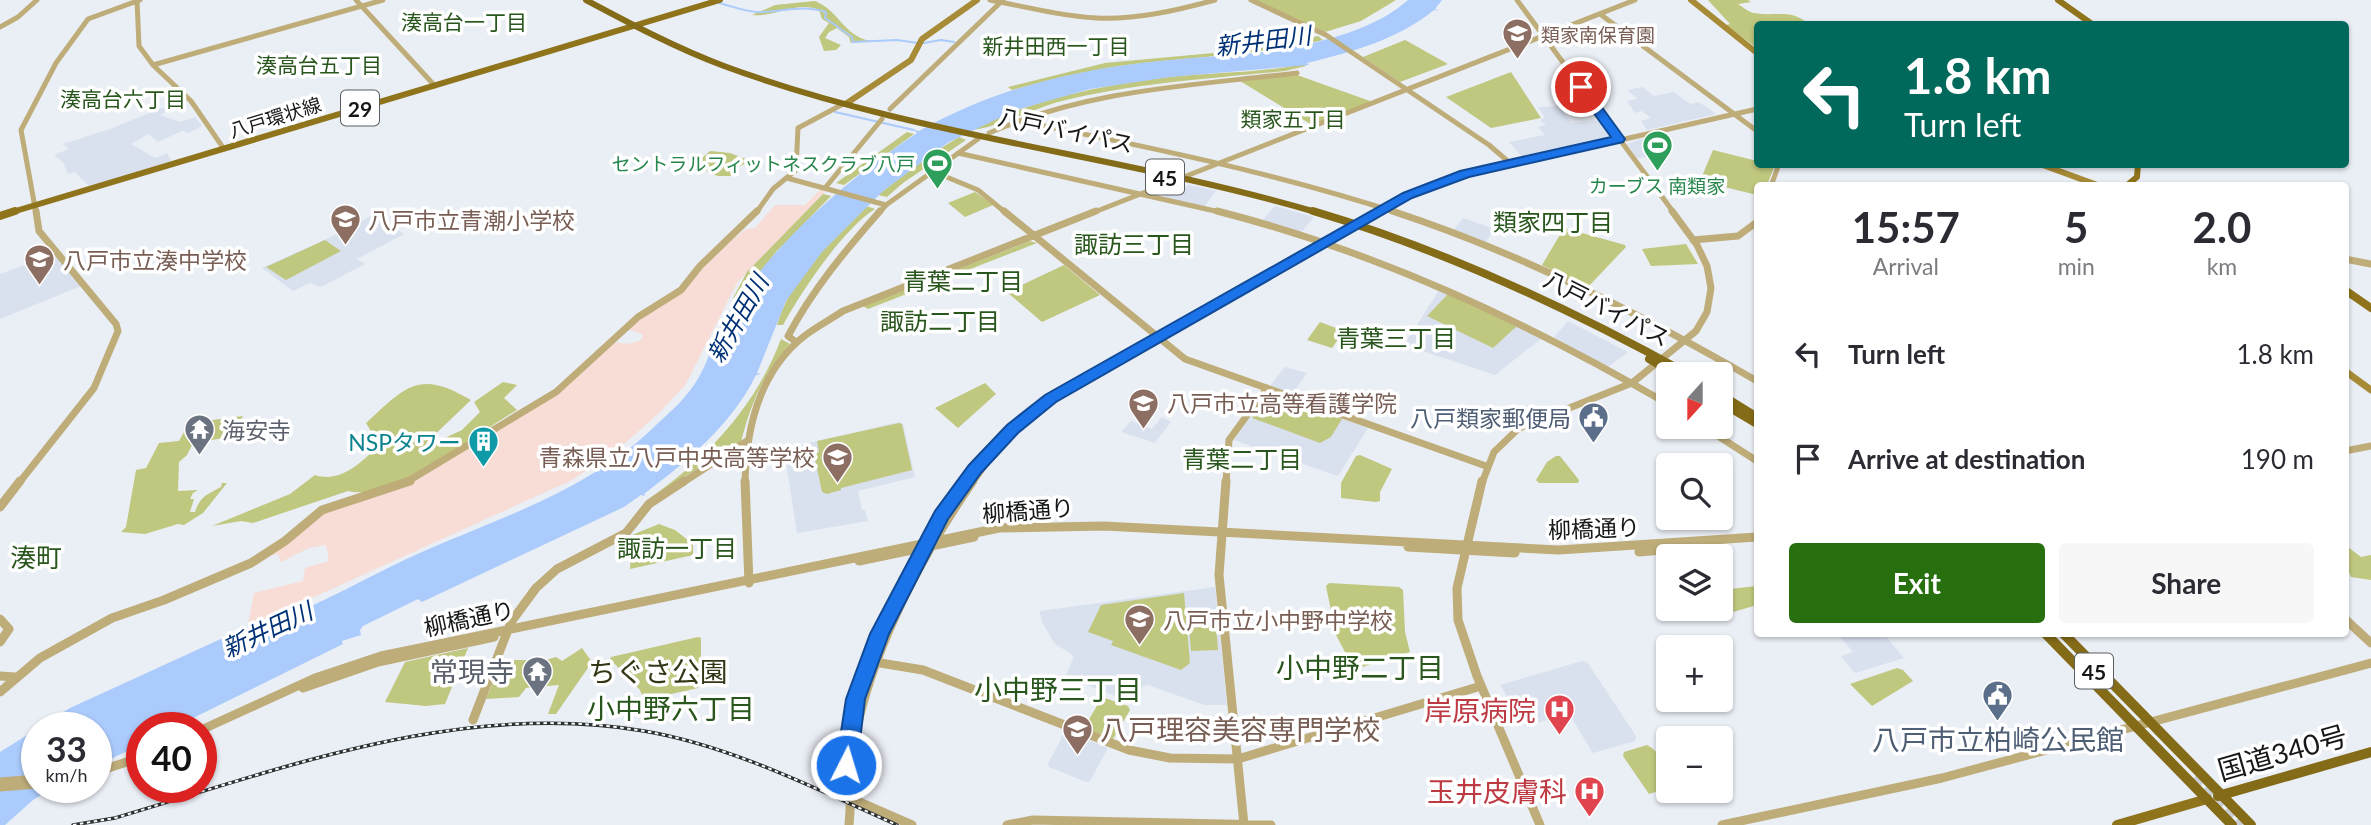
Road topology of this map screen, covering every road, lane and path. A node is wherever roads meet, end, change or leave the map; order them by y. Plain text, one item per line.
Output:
1 (37, 0) edge
2 (138, 0) edge
3 (356, 0) edge
4 (383, 0) edge
5 (578, 0) edge
6 (586, 0) edge
7 (713, 0) edge
8 (720, 0) edge
9 (977, 0) edge
10 (990, 0) edge
11 (1215, 0) edge
12 (1251, 0) edge
13 (1517, 0) edge
14 (1635, 0) edge
15 (1691, 0) edge
16 (2058, 0) edge
17 (1002, 1) edge
18 (362, 6) junction
19 (1600, 14) junction
20 (2088, 21) edge
21 (0, 27) edge
22 (629, 27) junction
23 (1544, 36) junction
24 (1754, 51) edge
25 (153, 65) junction
26 (1297, 73) dead end
27 (434, 85) junction
28 (1408, 89) junction
29 (844, 104) junction
30 (890, 109) dead end
31 (1754, 110) edge
32 (1734, 114) junction
33 (882, 118) dead end
34 (1015, 120) junction
35 (1754, 129) edge
36 (989, 133) dead end
37 (976, 135) junction
38 (1619, 139) junction
39 (223, 148) junction
40 (957, 153) junction
41 (1219, 163) junction
42 (1510, 163) junction
43 (2051, 168) edge
44 (932, 171) junction
45 (787, 178) junction
46 (1182, 178) junction
47 (2089, 182) edge
48 (827, 189) junction
49 (1142, 194) junction
50 (883, 204) junction
51 (33, 205) junction
52 (1384, 208) junction
53 (0, 215) edge
54 (1754, 224) edge
55 (1356, 225) junction
56 (1034, 236) junction
57 (1693, 240) junction
58 (1324, 243) junction
59 (2349, 260) edge
60 (2371, 264) edge
61 (2349, 292) edge
62 (2371, 308) edge
63 (1157, 338) junction
64 (1687, 341) junction
65 (796, 342) junction
66 (1660, 362) joint
67 (1656, 365) edge
68 (2349, 374) edge
69 (1754, 379) edge
70 (1632, 383) junction
71 (1267, 388) junction
72 (2371, 390) edge
73 (1656, 397) edge
74 (1733, 402) edge
75 (1733, 410) edge
76 (1754, 415) edge
77 (1754, 422) edge
78 (1723, 439) edge
79 (747, 441) junction
80 (2371, 446) edge
81 (2349, 450) edge
82 (1754, 459) edge
83 (1486, 466) junction
84 (0, 507) edge
85 (1222, 534) junction
86 (1754, 539) edge
87 (929, 544) junction
88 (1467, 548) junction
89 (749, 581) junction
90 (0, 619) edge
91 (2349, 623) edge
92 (508, 632) junction
93 (2049, 637) edge
94 (2058, 637) edge
95 (2067, 637) edge
96 (0, 642) edge
97 (2371, 643) edge
98 (871, 661) junction
99 (2371, 663) edge
100 (0, 676) edge
101 (15, 677) junction
102 (1481, 686) junction
103 (0, 692) edge
104 (2132, 709) dead end
105 (473, 720) dead end
106 (2152, 722) junction
107 (217, 726) edge
108 (2138, 726) junction
109 (2371, 752) edge
110 (1238, 759) junction
111 (21, 783) edge
112 (0, 784) edge
113 (2223, 795) junction
114 (850, 798) junction
115 (2207, 799) junction
116 (849, 825) edge
117 (912, 825) edge
118 (1007, 825) edge
119 (1244, 825) edge
120 (1271, 825) edge
121 (1540, 825) edge
122 (1722, 825) edge
123 (2117, 825) edge
124 (2232, 825) edge
125 (2252, 825) edge

1 - 21 street
2 - 25 street
2 - 51 street
3 - 18 street
4 - 18 street
5 - 22 highway, 八戸バイパス / 45
6 - 22 highway, 八戸バイパス / 45
7 - 22 main road, 八戸環状線 / 29
8 - 22 main road, 八戸環状線 / 29
9 - 29 main road
10 - 17 street
11 - 17 street
12 - 28 street
13 - 23 street
14 - 19 street
15 - 24 main road
16 - 20 main road
17 - 30 street
18 - 25 street
18 - 27 street
19 - 23 street
19 - 32 street
22 - 27 main road, 八戸環状線 / 29
22 - 29 highway, 八戸バイパス / 45
23 - 28 street
23 - 38 street
25 - 39 street
26 - 34 street
27 - 39 main road, 八戸環状線 / 29
28 - 41 street
28 - 42 street
29 - 37 highway, 八戸バイパス / 45
29 - 45 street
31 - 32 street
32 - 35 street
32 - 38 street
33 - 48 street
34 - 36 street
34 - 41 street
37 - 40 street
37 - 46 highway, 八戸バイパス / 45
38 - 42 street
38 - 57 street
39 - 51 main road, 八戸環状線 / 29
40 - 44 street
40 - 49 street
41 - 46 street
41 - 52 street
42 - 52 street
43 - 47 main road
44 - 50 street
44 - 56 street
45 - 48 street
45 - 101 street
46 - 49 street
46 - 55 highway, 八戸バイパス / 45
48 - 50 street
49 - 56 street
49 - 58 street
50 - 65 street
51 - 53 main road, 八戸環状線 / 29
51 - 84 street
52 - 55 street
52 - 64 street
54 - 57 street
55 - 58 street
55 - 66 highway, 八戸バイパス / 45
56 - 63 street
56 - 65 street
57 - 64 street
58 - 63 street
58 - 70 street
59 - 60 street
61 - 62 main road
63 - 71 street
63 - 87 street
64 - 66 street
64 - 69 street
65 - 79 street
67 - 70 street
68 - 72 main road
70 - 73 street
70 - 83 street
71 - 83 street
71 - 85 street
74 - 76 highway
75 - 77 highway
78 - 82 street
79 - 89 street
79 - 92 street
80 - 81 street
83 - 88 street
85 - 87 street, 柳橋通り
85 - 88 street, 柳橋通り
85 - 110 street
86 - 88 street, 柳橋通り
87 - 89 street, 柳橋通り
87 - 98 street
88 - 102 street
89 - 92 street, 柳橋通り
90 - 96 street
91 - 97 street
92 - 105 street
92 - 107 street, 柳橋通り
93 - 108 highway
94 - 104 highway, 45
95 - 106 highway
98 - 110 street
98 - 114 street
99 - 106 street
100 - 101 street
101 - 103 street
102 - 110 street
102 - 121 street
106 - 108 street
106 - 113 highway
108 - 115 highway
108 - 122 street
109 - 113 highway, 国道340号
110 - 119 street
111 - 112 street
113 - 115 highway, 国道340号
113 - 125 highway
114 - 116 street
114 - 117 street
115 - 123 main road
115 - 124 highway
118 - 119 street
119 - 120 street

